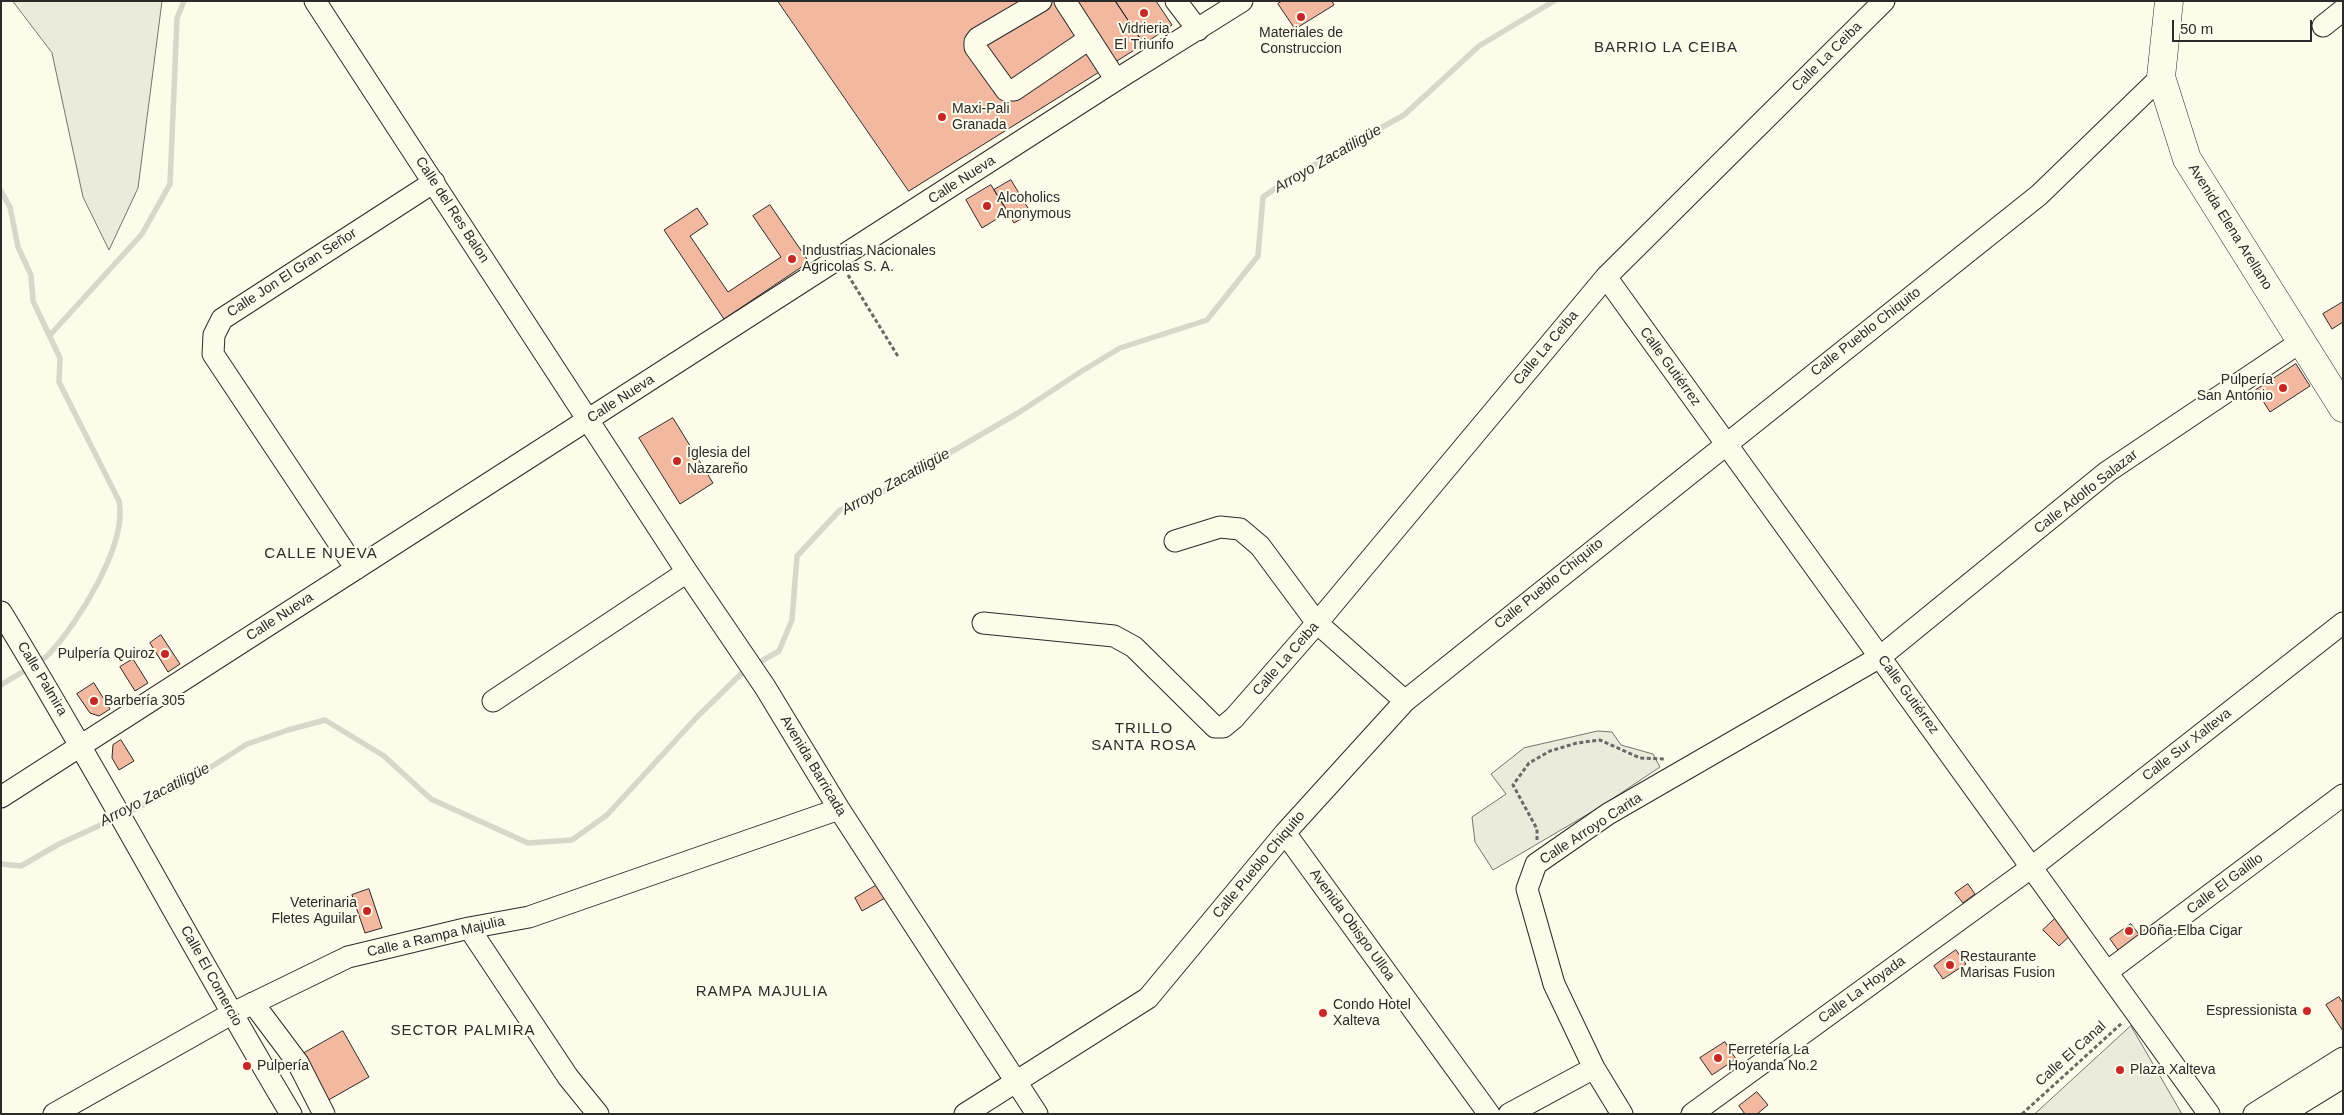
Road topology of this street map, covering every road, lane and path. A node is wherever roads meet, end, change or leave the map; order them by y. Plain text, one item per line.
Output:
1 (315, 1) edge
2 (1041, 1) edge
3 (1065, 1) edge
4 (1176, 1) edge
5 (1242, 1) edge
6 (1884, 1) edge
7 (2169, 1) edge
8 (2343, 10) edge
9 (2322, 26) dead end
10 (1198, 30) junction
11 (1089, 39) junction
12 (2160, 77) junction
13 (1116, 80) junction
14 (434, 182) junction
15 (838, 260) junction
16 (1606, 277) junction
17 (2302, 341) junction
18 (899, 358) dead end
19 (2343, 408) edge
20 (588, 420) junction
21 (1725, 443) junction
22 (1175, 541) dead end
23 (356, 569) junction
24 (687, 572) junction
25 (1, 612) edge
26 (983, 623) dead end
27 (1317, 623) junction
28 (2343, 623) edge
29 (1880, 657) junction
30 (493, 701) dead end
31 (1404, 701) junction
32 (82, 745) junction
33 (1690, 768) junction
34 (2343, 795) edge
35 (1, 797) edge
36 (116, 808) joint
37 (839, 809) junction
38 (1285, 833) junction
39 (1536, 864) junction
40 (2032, 867) junction
41 (468, 928) junction
42 (2107, 972) junction
43 (252, 1003) junction
44 (2135, 1011) junction
45 (231, 1014) junction
46 (2343, 1058) edge
47 (1594, 1068) junction
48 (2343, 1077) edge
49 (1015, 1081) junction
50 (54, 1114) edge
51 (291, 1114) edge
52 (324, 1114) edge
53 (598, 1114) edge
54 (965, 1114) edge
55 (1037, 1114) edge
56 (1488, 1114) edge
57 (1509, 1114) edge
58 (1622, 1114) edge
59 (1692, 1114) edge
60 (2022, 1114) edge
61 (2209, 1114) edge
62 (2254, 1114) edge
63 (2284, 1114) edge

1 - 14 street, Calle del Res Balon
2 - 11 street
3 - 11 street
4 - 10 street
5 - 10 street, Calle Nueva
6 - 16 street, Calle La Ceiba
7 - 12 highway, Avenida Elena Arellano
8 - 9 street
10 - 13 street, Calle Nueva
11 - 13 street
12 - 17 highway, Avenida Elena Arellano
12 - 21 street, Calle Pueblo Chiquito
13 - 15 street, Calle Nueva
14 - 20 street, Calle del Res Balon
14 - 23 street, Calle Jon El Gran Señor
15 - 18 path
15 - 20 street, Calle Nueva
16 - 21 street, Calle Gutiérrez
16 - 27 street, Calle La Ceiba
17 - 19 highway, Avenida Elena Arellano
17 - 29 street, Calle Adolfo Salazar
20 - 23 street, Calle Nueva
20 - 24 street, Avenida Barricada
21 - 29 street, Calle Gutiérrez
21 - 31 street, Calle Pueblo Chiquito
22 - 27 street
23 - 32 street, Calle Nueva
24 - 30 street
24 - 37 street, Avenida Barricada
25 - 32 street, Calle Palmira
26 - 27 street, Calle La Ceiba
27 - 31 street
28 - 40 street, Calle Sur Xalteva
29 - 33 street, Calle Arroyo Carita
29 - 40 street, Calle Gutiérrez
31 - 38 street, Calle Pueblo Chiquito
32 - 35 street, Calle Nueva
32 - 36 street, Calle Palmira
33 - 39 street, Calle Arroyo Carita
33 - 39 path
34 - 42 street, Calle El Galillo
36 - 45 street, Calle El Comercio
37 - 41 street, Calle a Rampa Majulia
37 - 49 street, Avenida Barricada
38 - 49 street, Calle Pueblo Chiquito
38 - 56 street, Avenida Obispo Ulloa
39 - 47 street, Calle Arroyo Carita
40 - 42 street, Calle Gutiérrez
40 - 59 street, Calle La Hoyada
41 - 43 street, Calle a Rampa Majulia
41 - 53 street
42 - 44 street, Calle Gutiérrez
43 - 45 street, Calle a Rampa Majulia
43 - 52 street
44 - 60 path, Calle El Canal
44 - 61 street, Calle Gutiérrez
45 - 50 street, Calle a Rampa Majulia
45 - 51 street, Calle El Comercio
46 - 62 street
47 - 57 street
47 - 58 street, Calle Arroyo Carita
48 - 63 street
49 - 54 street, Calle Pueblo Chiquito
49 - 55 street, Avenida Barricada

